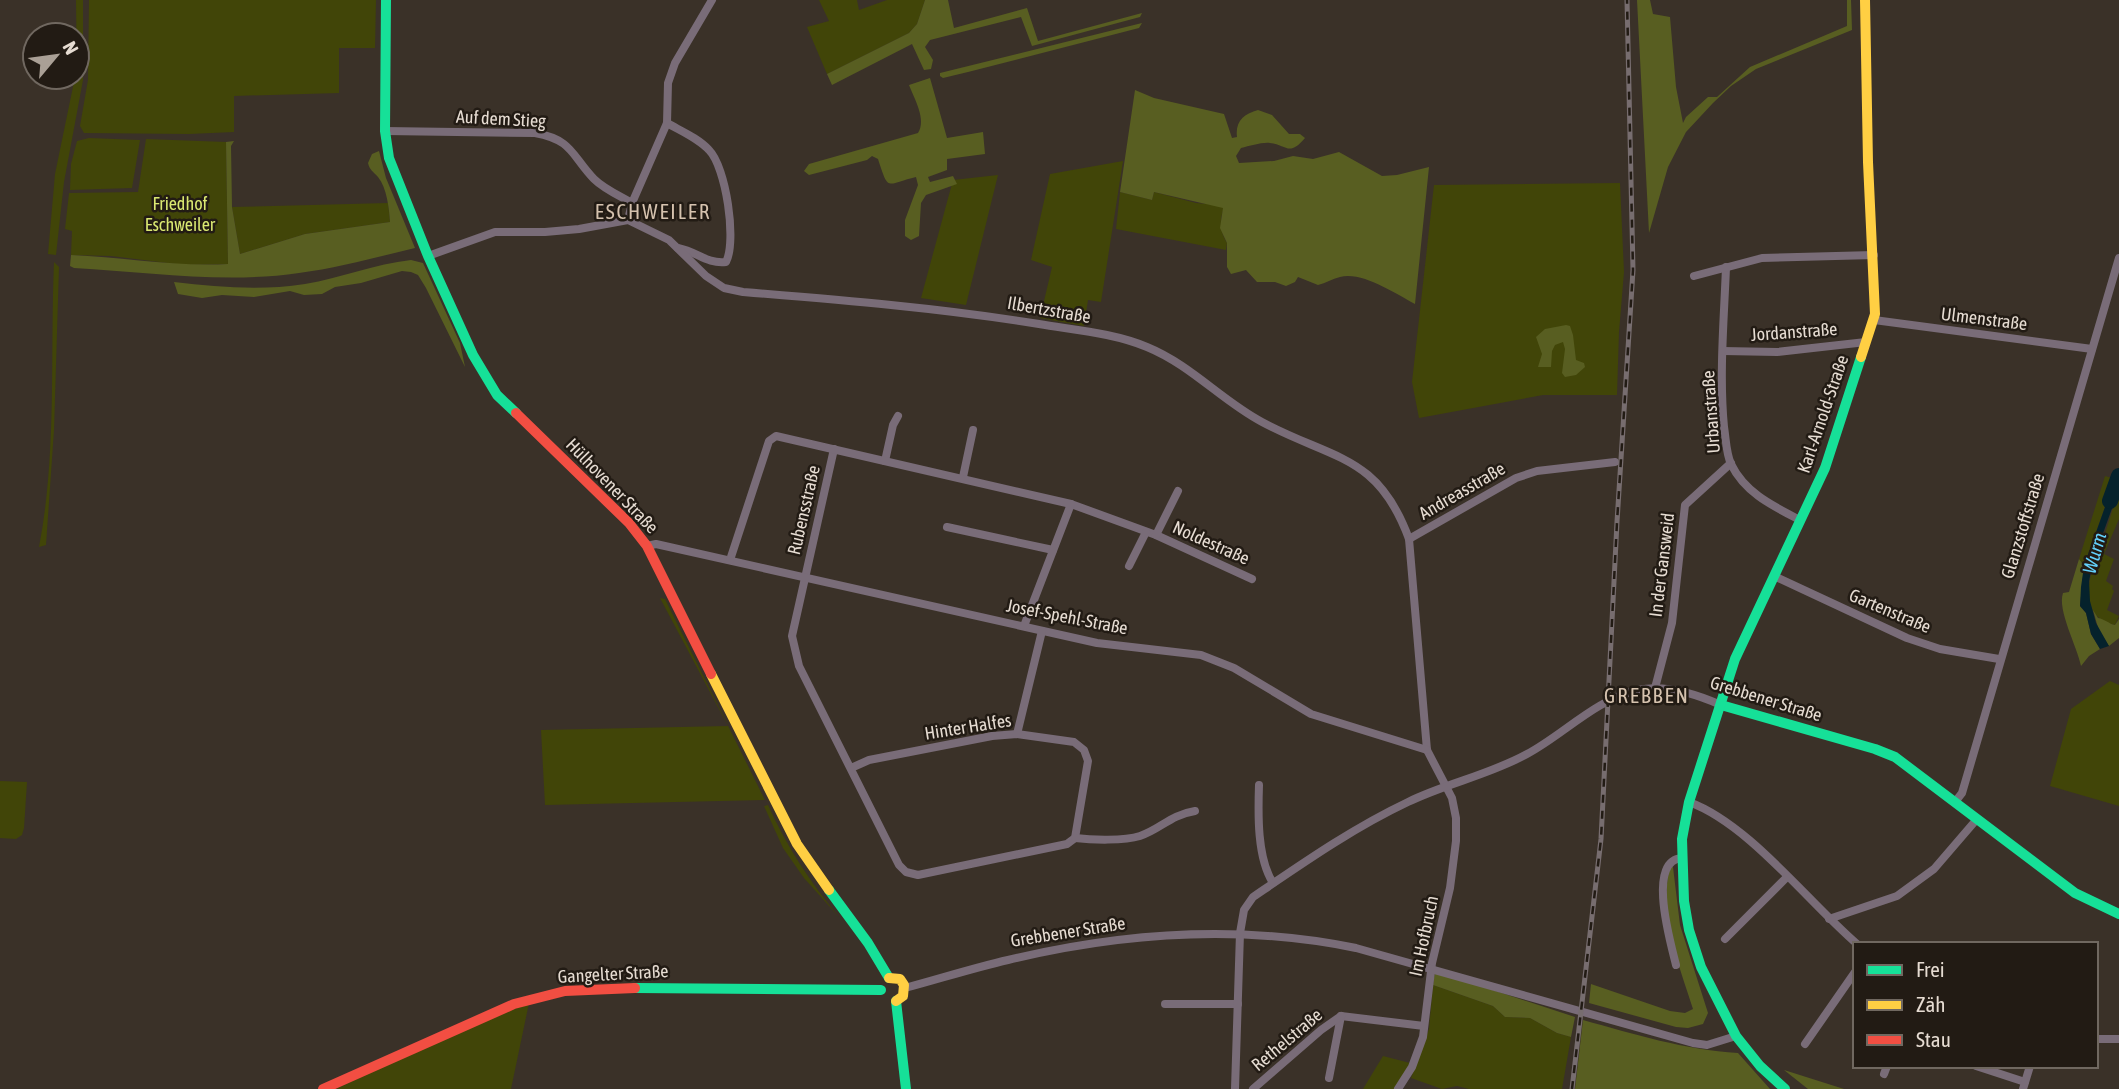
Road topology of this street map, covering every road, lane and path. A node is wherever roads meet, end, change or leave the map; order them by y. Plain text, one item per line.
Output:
1 (386, 0) edge
2 (712, 0) edge
3 (1865, 0) edge
4 (667, 122) junction
5 (385, 131) junction
6 (632, 203) junction
7 (628, 220) junction
8 (678, 248) junction
9 (1874, 255) junction
10 (428, 256) junction
11 (2119, 258) edge
12 (1726, 267) junction
13 (1694, 276) dead end
14 (1874, 320) junction
15 (1866, 342) junction
16 (2092, 349) junction
17 (1723, 351) junction
18 (898, 416) dead end
19 (973, 430) dead end
20 (834, 449) junction
21 (885, 461) junction
22 (1615, 462) dead end
23 (1731, 463) junction
24 (963, 477) junction
25 (1178, 491) dead end
26 (1071, 504) junction
27 (1800, 520) junction
28 (947, 527) dead end
29 (1146, 532) junction
30 (1156, 535) junction
31 (1409, 539) junction
32 (647, 546) junction
33 (1053, 550) junction
34 (730, 560) junction
35 (1129, 566) dead end
36 (1774, 576) junction
37 (806, 578) junction
38 (1252, 579) dead end
39 (1024, 626) junction
40 (1042, 631) junction
41 (1999, 659) junction
42 (1655, 688) junction
43 (1721, 705) junction
44 (1017, 734) junction
45 (1427, 750) junction
46 (851, 768) junction
47 (1259, 785) dead end
48 (1445, 786) junction
49 (1689, 802) junction
50 (1955, 802) junction
51 (1195, 811) dead end
52 (1977, 819) junction
53 (1075, 838) junction
54 (1682, 858) junction
55 (1787, 877) junction
56 (1273, 883) junction
57 (2119, 914) edge
58 (1829, 919) junction
59 (1240, 933) junction
60 (1725, 939) dead end
61 (1855, 942) edge
62 (1676, 965) dead end
63 (1853, 975) edge
64 (889, 978) junction
65 (905, 988) junction
66 (881, 990) junction
67 (896, 1001) junction
68 (1165, 1004) dead end
69 (1238, 1004) junction
70 (1341, 1016) junction
71 (1424, 1026) junction
72 (1736, 1036) junction
73 (2098, 1039) edge
74 (2119, 1039) edge
75 (1805, 1044) dead end
76 (1981, 1068) edge
77 (2029, 1068) edge
78 (1329, 1078) dead end
79 (2024, 1085) edge
80 (323, 1089) edge
81 (906, 1089) edge
82 (1235, 1089) edge
83 (1253, 1089) edge
84 (1398, 1089) edge
85 (1785, 1089) edge

1 - 5 main road, Hülhovener Straße
2 - 4 street
3 - 9 main road, Karl-Arnold-Straße
4 - 6 street
4 - 8 street
5 - 6 street, Auf dem Stieg
5 - 10 main road, Hülhovener Straße
6 - 7 street
7 - 8 street, Ilbertzstraße
7 - 10 street
8 - 31 street, Ilbertzstraße
9 - 12 street
9 - 14 main road, Karl-Arnold-Straße
10 - 32 main road, Hülhovener Straße
11 - 16 street, Glanzstoffstraße
12 - 13 street
12 - 17 street, Urbanstraße
14 - 15 main road, Karl-Arnold-Straße
14 - 16 street, Ulmenstraße
15 - 17 street, Jordanstraße
15 - 27 main road, Karl-Arnold-Straße
16 - 41 street, Glanzstoffstraße
17 - 23 street, Urbanstraße
18 - 21 street
19 - 24 street
20 - 21 street, Noldestraße
20 - 34 street, Noldestraße
20 - 37 street, Rubensstraße
21 - 24 street, Noldestraße
22 - 31 street, Andreasstraße
23 - 27 street, Urbanstraße
23 - 42 street, In der Gansweid
24 - 26 street, Noldestraße
25 - 30 street, Noldestraße
26 - 29 street, Noldestraße
26 - 33 street
27 - 36 main road, Karl-Arnold-Straße
28 - 33 street
29 - 30 street, Noldestraße
29 - 35 street, Noldestraße
30 - 38 street, Noldestraße
31 - 45 street, Ilbertzstraße
32 - 34 street, Josef-Spehl-Straße
32 - 64 main road, Hülhovener Straße
33 - 39 street
34 - 37 street, Josef-Spehl-Straße
36 - 41 street, Gartenstraße
36 - 43 main road, Karl-Arnold-Straße
37 - 39 street, Josef-Spehl-Straße
37 - 46 street
39 - 40 street, Josef-Spehl-Straße
40 - 44 street
40 - 45 street, Josef-Spehl-Straße
41 - 50 street, Glanzstoffstraße
42 - 43 street, Grebbener Straße
42 - 48 street, Grebbener Straße
43 - 49 main road, Karl-Arnold-Straße
43 - 50 main road, Grebbener Straße
44 - 46 street, Hinter Halfes
44 - 53 street, Hinter Halfes
45 - 48 street
46 - 53 street
47 - 56 street
48 - 56 street, Grebbener Straße
48 - 71 street, Im Hofbruch
49 - 54 main road, Karl-Arnold-Straße
49 - 55 street
50 - 52 main road, Grebbener Straße
51 - 53 street
52 - 57 main road, Grebbener Straße
52 - 58 street
54 - 62 street
54 - 72 main road, Karl-Arnold-Straße
55 - 58 street
55 - 60 street
56 - 59 street, Grebbener Straße
58 - 61 street
59 - 65 street, Grebbener Straße
59 - 69 street
59 - 72 street, Grebbener Straße
63 - 75 street
64 - 65 main road
64 - 66 main road
65 - 67 main road
66 - 67 main road
66 - 80 main road, Gangelter Straße
67 - 81 main road
68 - 69 street
69 - 82 street
70 - 71 street
70 - 78 street
70 - 83 street, Rethelstraße
71 - 84 street, Im Hofbruch
72 - 85 main road, Karl-Arnold-Straße
73 - 74 street
76 - 79 street
77 - 79 street

